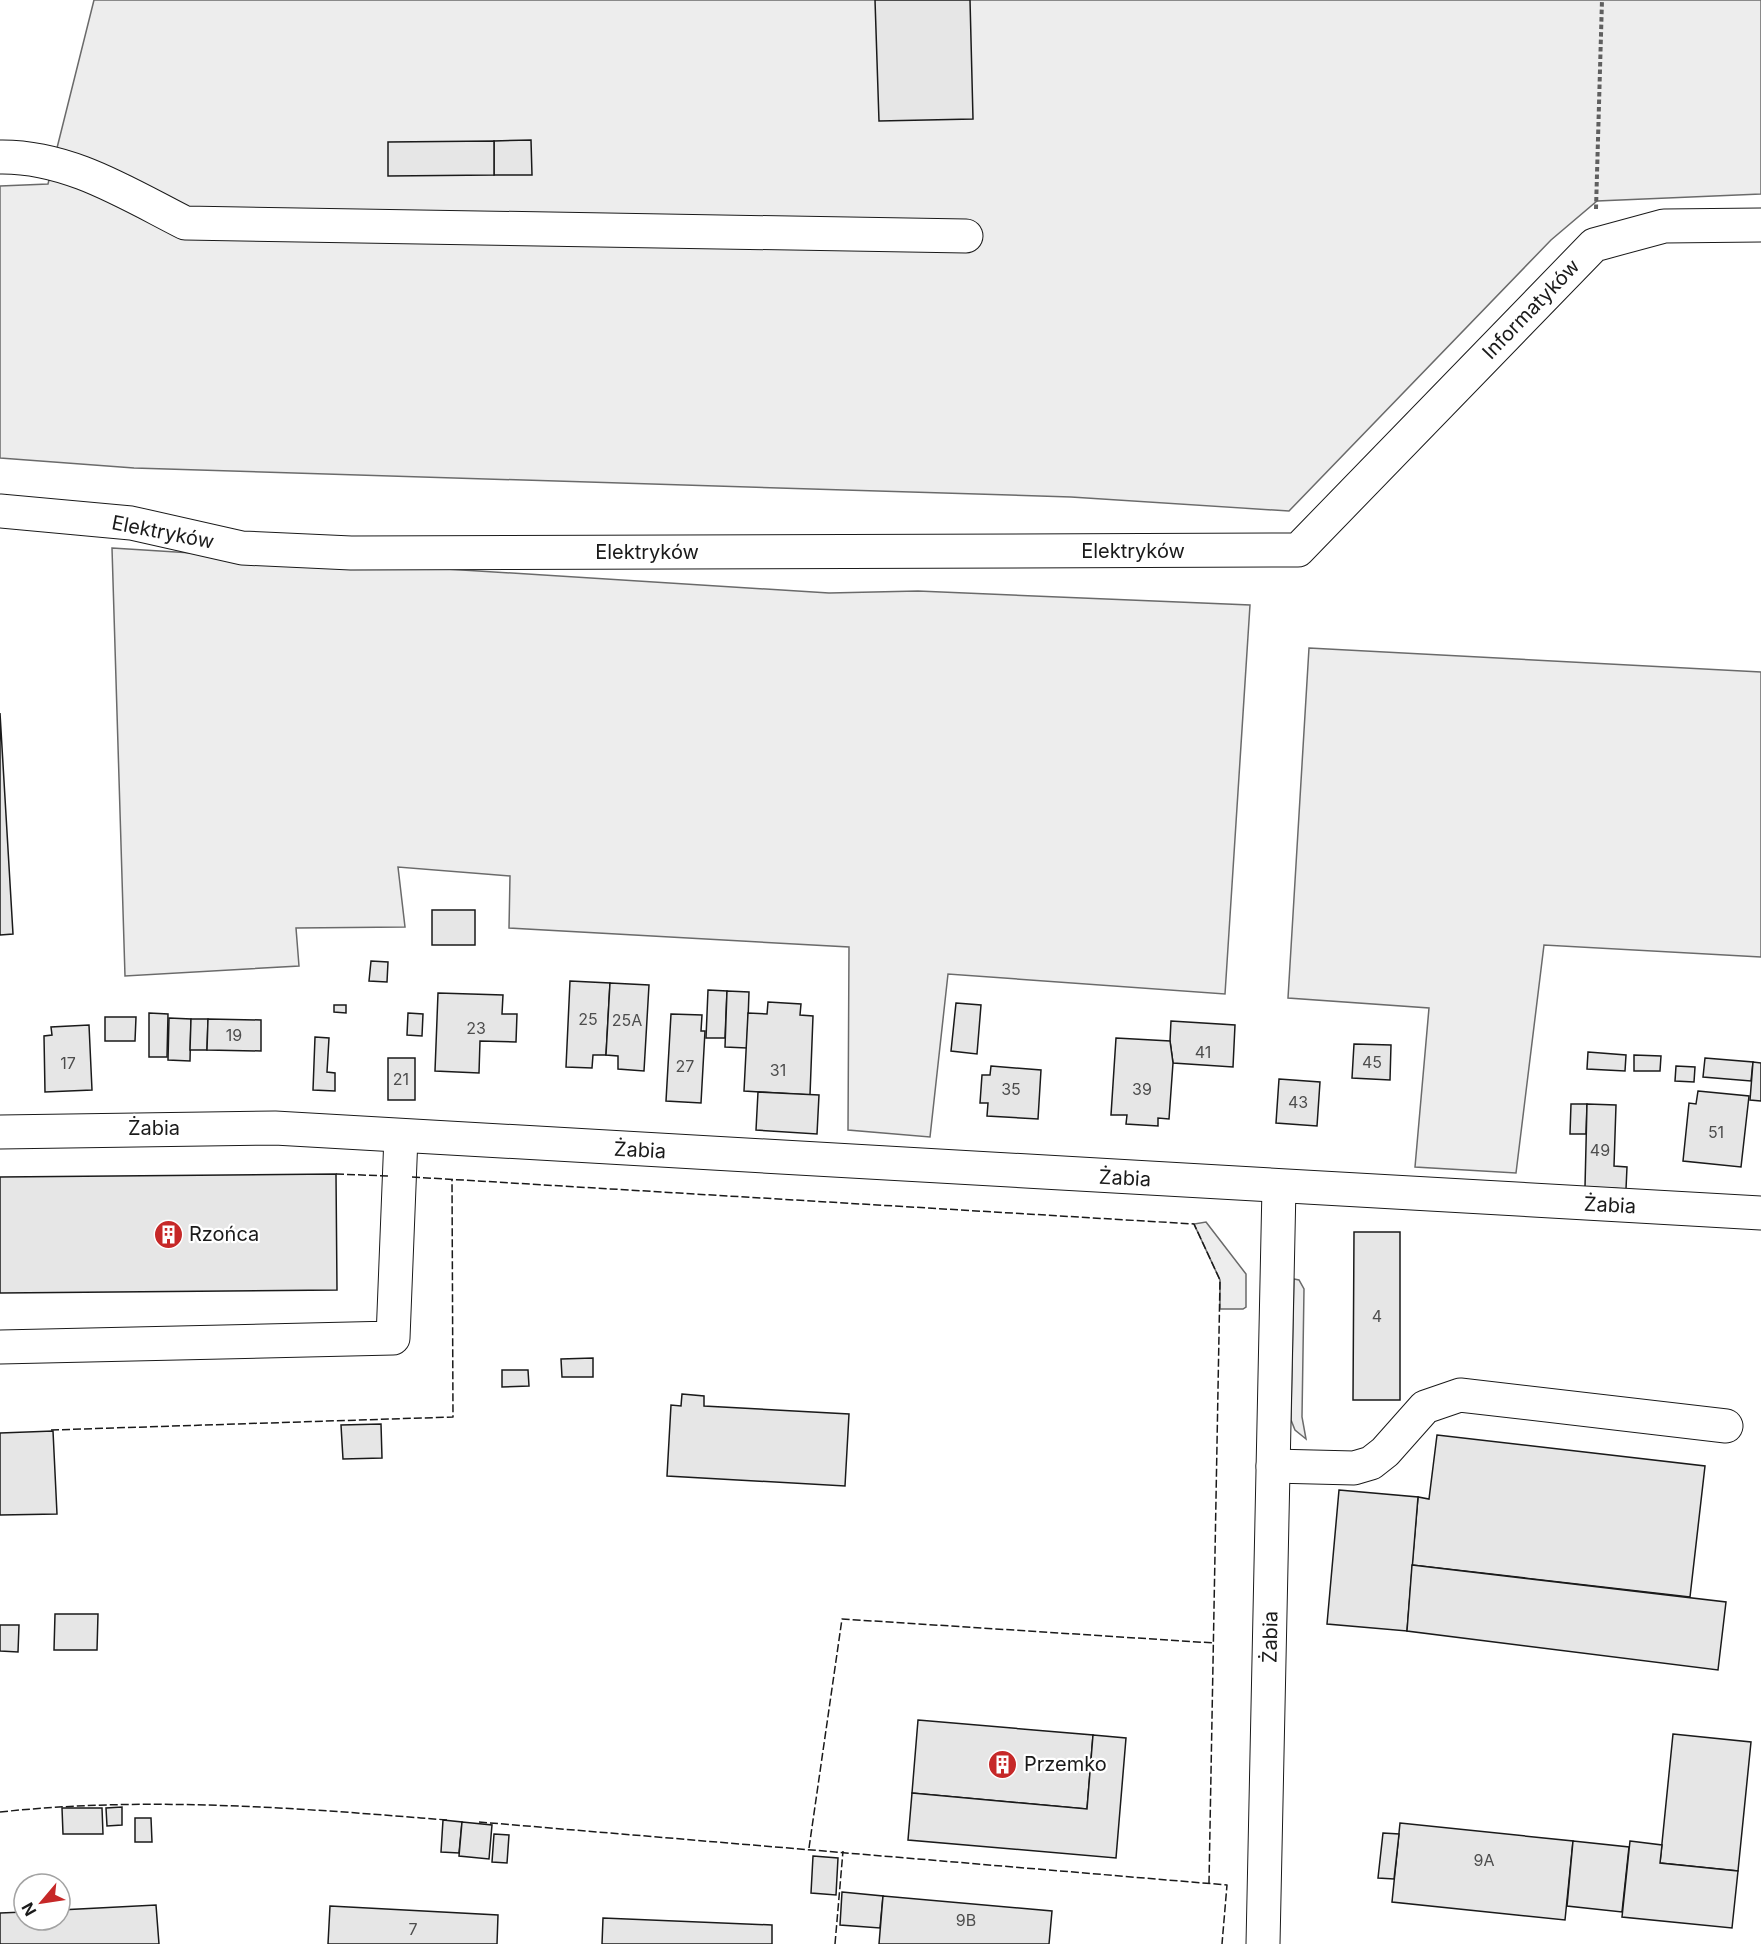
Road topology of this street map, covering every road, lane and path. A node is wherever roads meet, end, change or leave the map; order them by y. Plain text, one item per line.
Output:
1 (1602, 0) edge
2 (0, 157) edge
3 (1761, 225) edge
4 (966, 236) dead end
5 (1594, 245) junction
6 (0, 511) edge
7 (1298, 550) joint
8 (0, 1132) edge
9 (401, 1136) junction
10 (1279, 1187) junction
11 (1761, 1212) edge
12 (0, 1347) edge
13 (1726, 1426) dead end
14 (1273, 1466) junction
15 (1263, 1944) edge

1 - 5 path, Informatyków
2 - 4 street
3 - 5 street
5 - 7 street, Informatyków
6 - 7 street, Elektryków
8 - 9 street, Żabia
9 - 10 street, Żabia
9 - 12 street
10 - 11 street, Żabia
10 - 14 street, Żabia
13 - 14 street
14 - 15 street, Żabia

